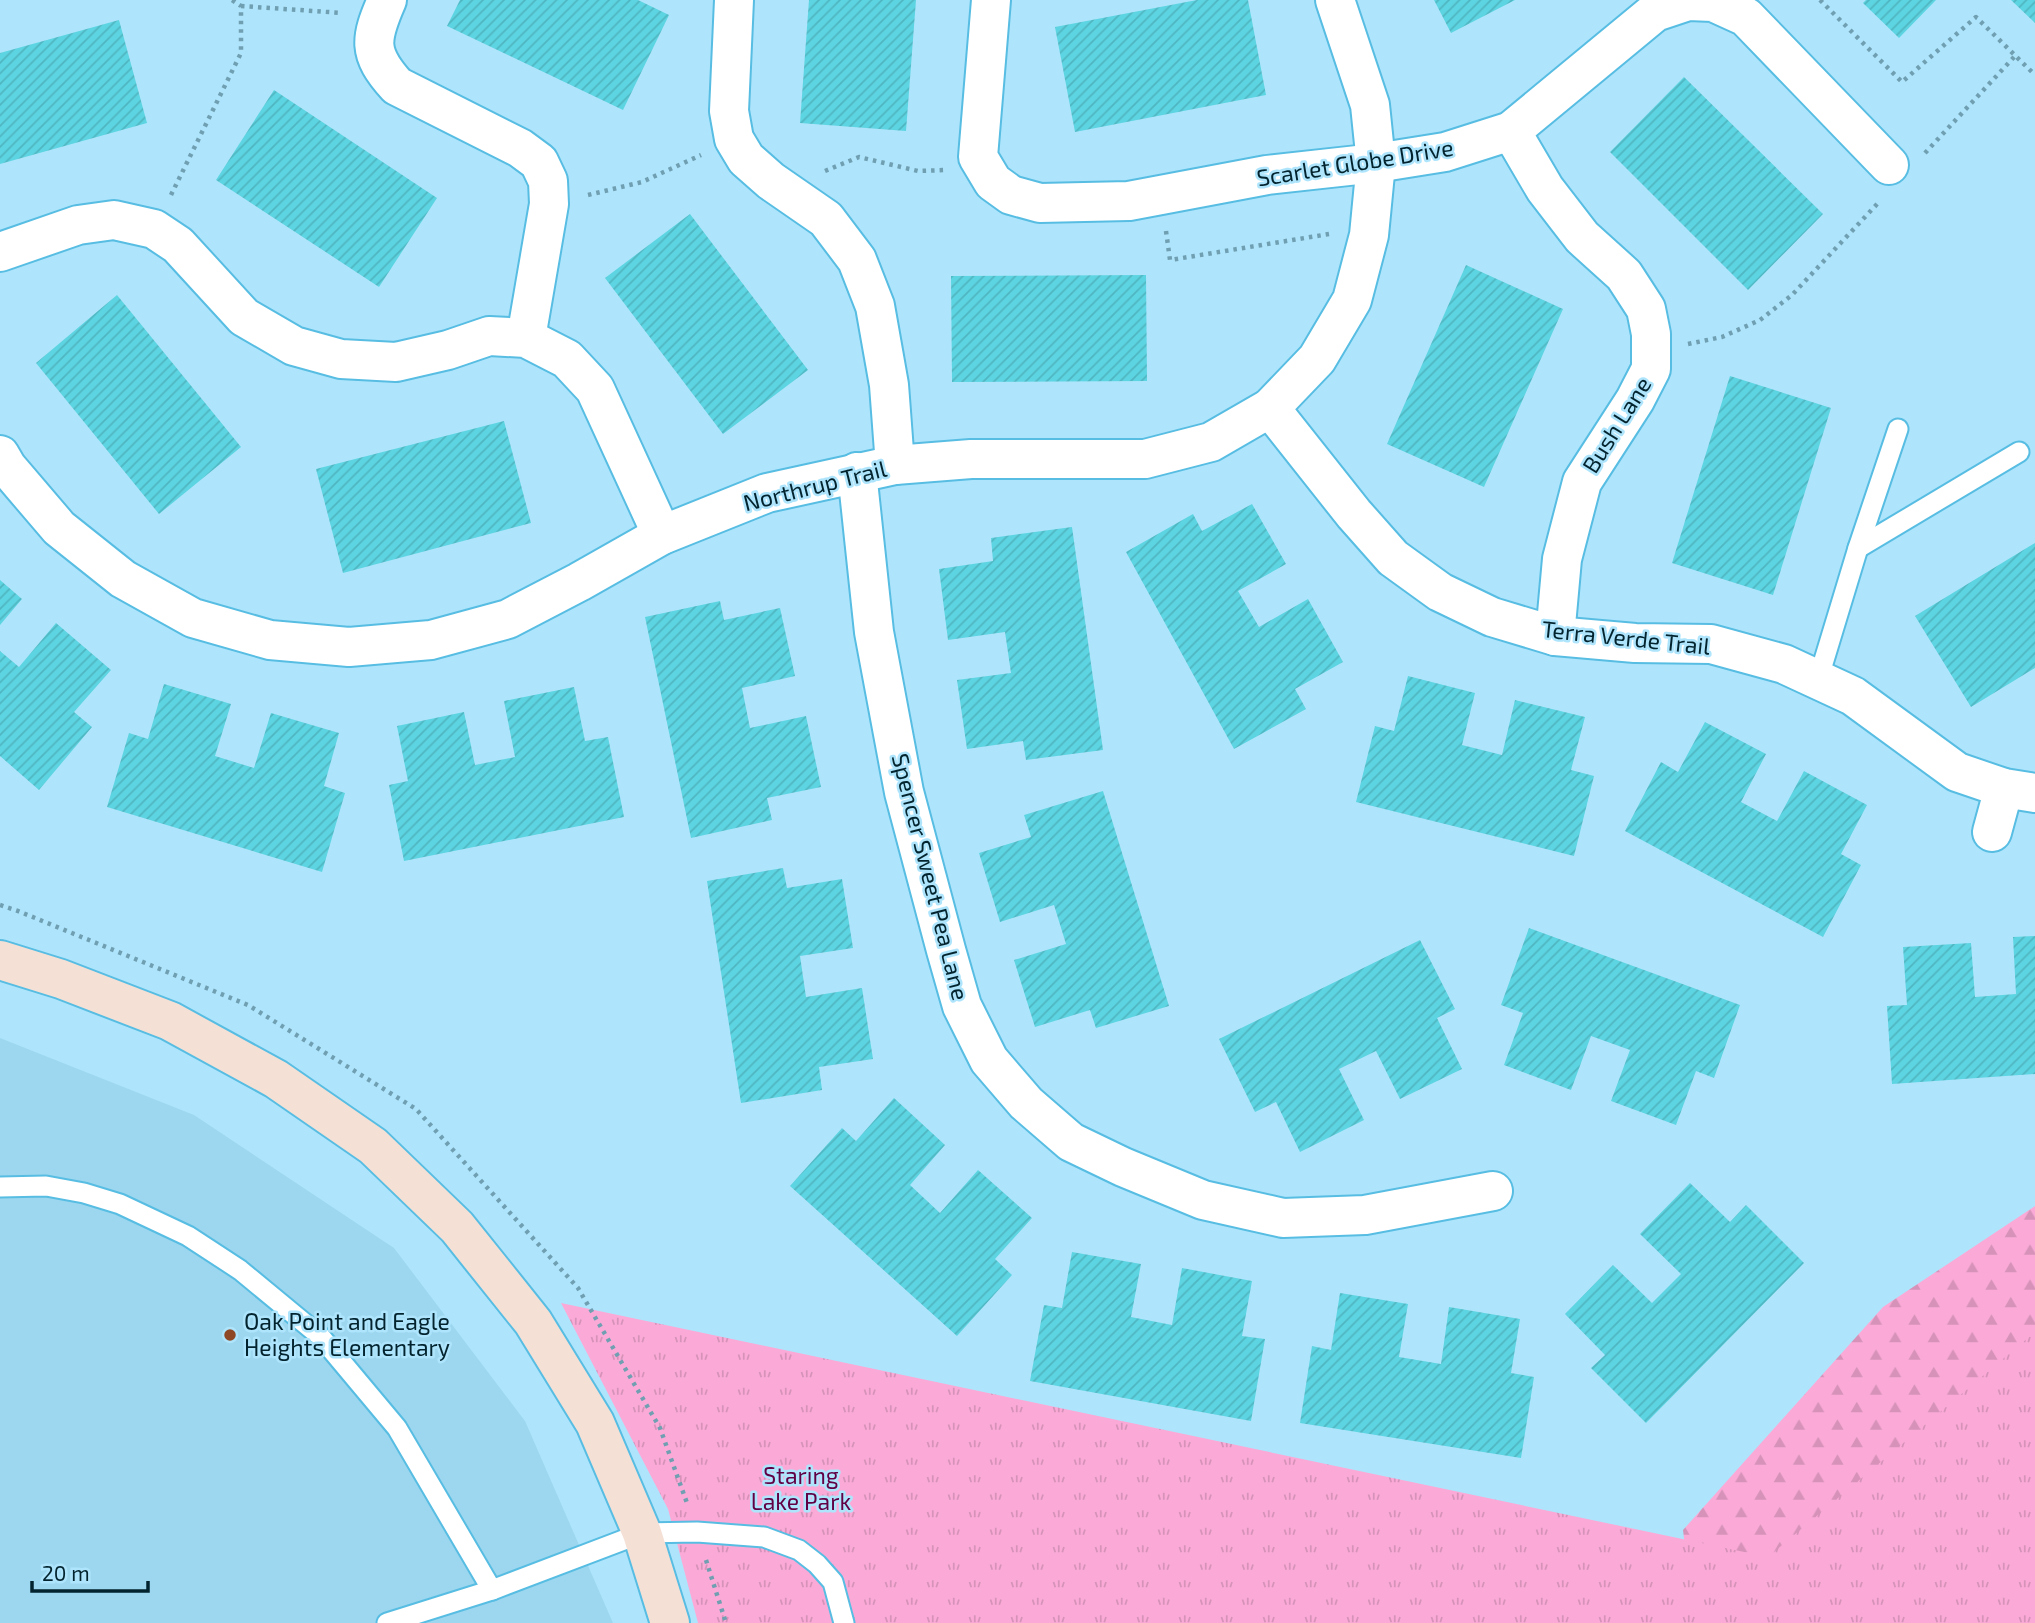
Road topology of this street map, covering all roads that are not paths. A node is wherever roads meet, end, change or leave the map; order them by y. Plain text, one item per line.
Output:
1 (734, 0) edge
2 (991, 0) edge
3 (1335, 0) edge
4 (384, 8) edge
5 (1754, 8) edge
6 (1511, 131) junction
7 (1376, 163) junction
8 (1900, 171) road end
9 (0, 252) edge
10 (526, 338) junction
11 (1270, 408) junction
12 (1898, 429) dead end
13 (2019, 452) dead end
14 (0, 455) edge
15 (895, 465) junction
16 (857, 472) junction
17 (662, 535) junction
18 (1858, 548) junction
19 (1555, 636) junction
20 (1818, 680) junction
21 (2019, 790) edge
22 (1992, 832) dead end
23 (0, 960) edge
24 (0, 1187) edge
25 (1493, 1191) dead end
26 (642, 1533) junction
27 (492, 1590) junction
28 (387, 1623) edge
29 (670, 1623) edge
30 (844, 1623) edge

1 - 15 street
2 - 7 street, Scarlet Globe Drive
3 - 7 street, Northrup Trail
4 - 10 street
5 - 6 street, Scarlet Globe Drive
5 - 8 street, Scarlet Globe Drive
6 - 7 street, Scarlet Globe Drive
6 - 19 street, Bush Lane
7 - 11 street, Northrup Trail
9 - 10 street
10 - 17 street
11 - 15 street, Northrup Trail
11 - 19 street, Terra Verde Trail
12 - 18 lane
13 - 18 lane
14 - 17 street, Northrup Trail
15 - 16 street, Northrup Trail
16 - 17 street, Northrup Trail
16 - 25 street, Spencer Sweet Pea Lane
18 - 20 lane
19 - 20 street, Terra Verde Trail
20 - 21 street, Terra Verde Trail
21 - 22 street
23 - 26 street
24 - 27 lane
26 - 27 lane
26 - 29 street
26 - 30 lane
27 - 28 lane

